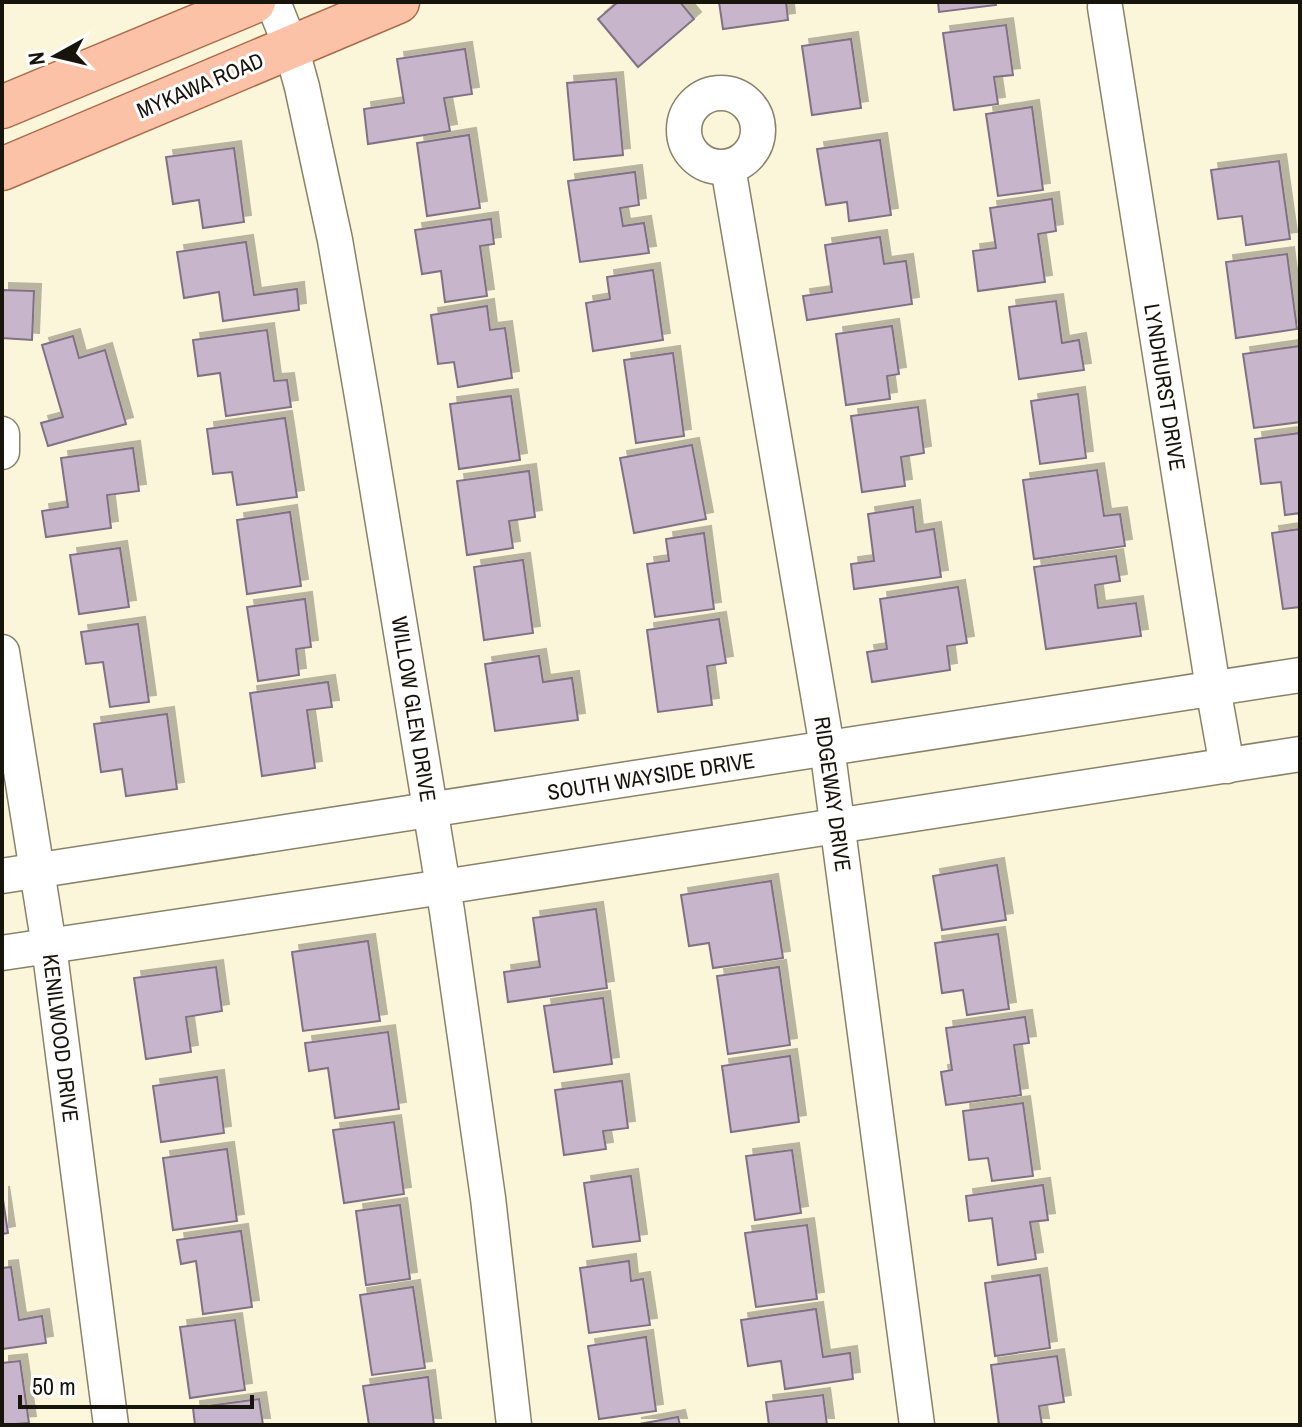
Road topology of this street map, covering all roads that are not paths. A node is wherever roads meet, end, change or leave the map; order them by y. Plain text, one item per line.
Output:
1 (254, 2) edge
2 (273, 2) edge
3 (398, 2) edge
4 (1102, 4) edge
5 (291, 47) junction
6 (2, 107) edge
7 (728, 167) dead end
8 (2, 169) edge
9 (2, 434) edge
10 (2, 452) edge
11 (2, 652) edge
12 (1300, 675) edge
13 (1213, 688) junction
14 (827, 747) junction
15 (1300, 754) edge
16 (1227, 766) junction
17 (430, 811) junction
18 (838, 825) junction
19 (38, 873) junction
20 (2, 876) edge
21 (443, 887) junction
22 (49, 946) junction
23 (2, 953) edge
24 (111, 1425) edge
25 (514, 1425) edge
26 (917, 1425) edge

1 - 6 main road
2 - 5 street, WILLOW GLEN DRIVE
3 - 5 main road, MYKAWA ROAD
4 - 13 street, LYNDHURST DRIVE
5 - 8 main road, MYKAWA ROAD
5 - 17 street, WILLOW GLEN DRIVE
7 - 14 street, RIDGEWAY DRIVE
9 - 10 street
11 - 19 street, KENILWOOD DRIVE
12 - 13 street, SOUTH WAYSIDE DRIVE
13 - 14 street, SOUTH WAYSIDE DRIVE
13 - 16 street, LYNDHURST DRIVE
14 - 17 street, SOUTH WAYSIDE DRIVE
14 - 18 street, RIDGEWAY DRIVE
15 - 16 street
16 - 18 street
17 - 19 street, SOUTH WAYSIDE DRIVE
17 - 21 street, WILLOW GLEN DRIVE
18 - 21 street
18 - 26 street, RIDGEWAY DRIVE
19 - 20 street, SOUTH WAYSIDE DRIVE
19 - 22 street, KENILWOOD DRIVE
21 - 22 street
21 - 25 street, WILLOW GLEN DRIVE
22 - 23 street
22 - 24 street, KENILWOOD DRIVE

